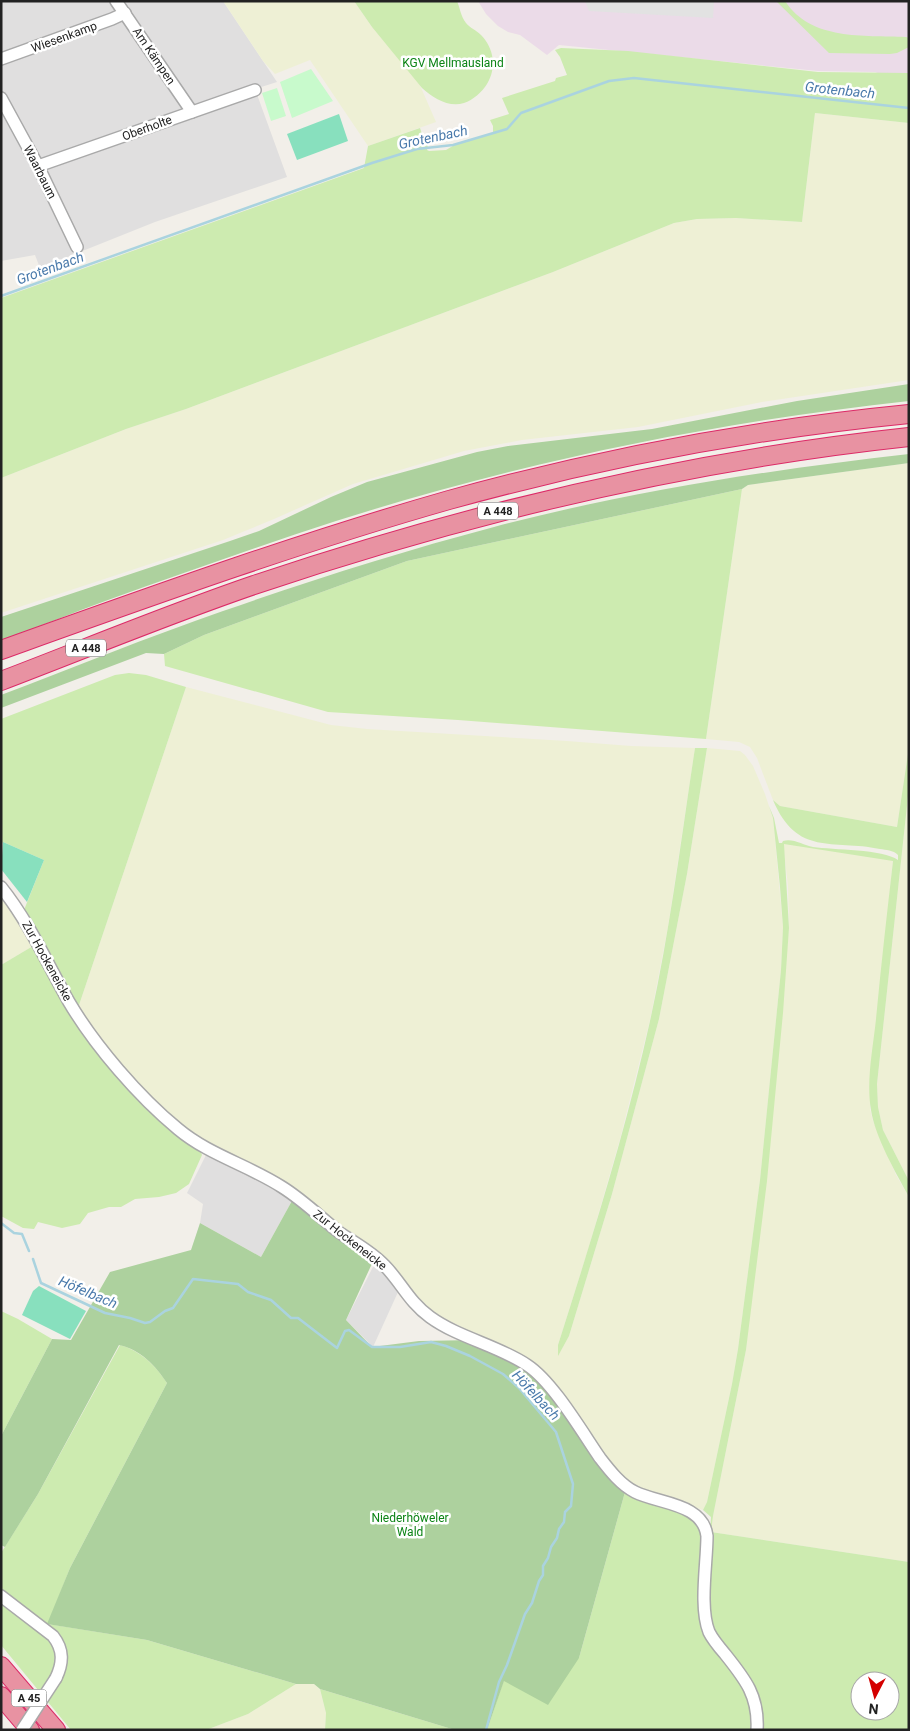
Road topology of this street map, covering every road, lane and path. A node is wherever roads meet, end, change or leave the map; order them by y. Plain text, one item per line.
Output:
1 (116, 1) edge
2 (125, 12) junction
3 (1, 59) edge
4 (255, 90) dead end
5 (1, 98) edge
6 (192, 112) junction
7 (38, 166) junction
8 (77, 247) dead end
9 (909, 414) edge
10 (909, 437) edge
11 (1, 650) edge
12 (1, 681) edge
13 (1, 887) edge
14 (1, 1596) edge
15 (1, 1666) edge
16 (1, 1696) edge
17 (22, 1730) edge
18 (30, 1730) edge
19 (56, 1730) edge
20 (757, 1730) edge

1 - 2 street, Am Kämpen
2 - 3 street, Wiesenkamp
2 - 6 street, Am Kämpen
4 - 6 street, Oberholte
5 - 7 street, Waarbaum
6 - 7 street, Oberholte
7 - 8 street, Waarbaum
9 - 11 highway, A 448
10 - 12 highway, A 448
13 - 20 street, Zur Hockeneicke
14 - 17 street, bridge
15 - 19 highway, A 45
16 - 18 highway, A 45

